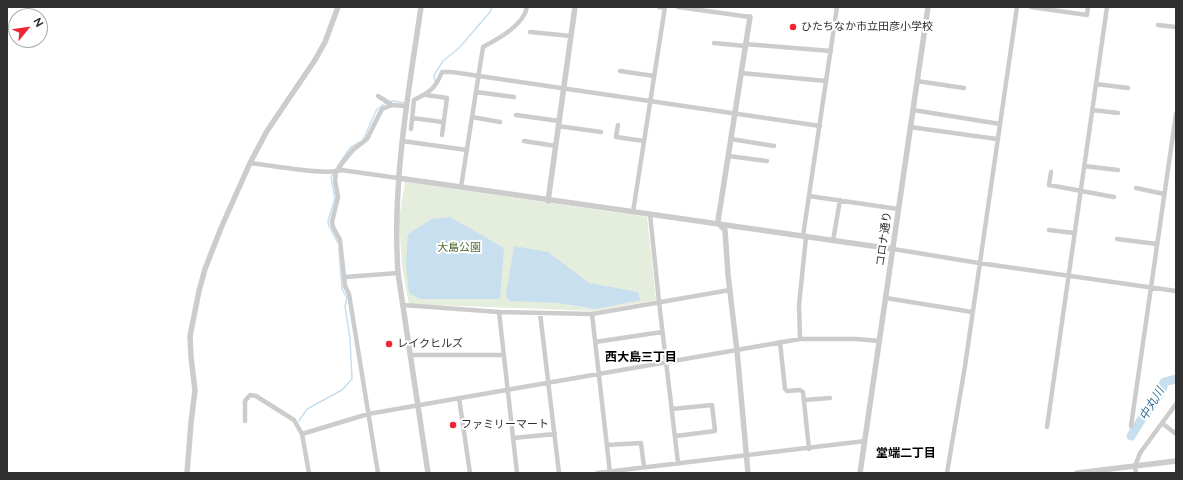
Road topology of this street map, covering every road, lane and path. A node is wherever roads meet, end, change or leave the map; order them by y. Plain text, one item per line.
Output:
1 (338, 7) edge
2 (422, 7) edge
3 (527, 7) edge
4 (575, 7) edge
5 (659, 7) edge
6 (678, 7) edge
7 (838, 7) edge
8 (928, 7) edge
9 (1017, 7) edge
10 (1031, 7) edge
11 (1088, 7) edge
12 (1107, 7) edge
13 (665, 8) edge
14 (750, 17) joint
15 (1158, 25) dead end
16 (1176, 27) edge
17 (530, 32) dead end
18 (571, 36) junction
19 (714, 43) dead end
20 (745, 45) junction
21 (831, 51) junction
22 (620, 71) dead end
23 (741, 73) junction
24 (478, 76) junction
25 (654, 76) junction
26 (826, 81) junction
27 (917, 81) junction
28 (1096, 84) junction
29 (564, 88) junction
30 (964, 88) dead end
31 (1128, 88) dead end
32 (476, 92) junction
33 (426, 95) junction
34 (378, 96) dead end
35 (514, 97) dead end
36 (650, 101) junction
37 (392, 104) junction
38 (406, 106) junction
39 (913, 110) junction
40 (1092, 110) junction
41 (1118, 113) dead end
42 (735, 114) junction
43 (1176, 114) edge
44 (516, 115) dead end
45 (472, 117) junction
46 (412, 118) junction
47 (443, 122) junction
48 (500, 122) dead end
49 (559, 123) junction
50 (1000, 124) junction
51 (618, 125) dead end
52 (820, 126) junction
53 (910, 127) junction
54 (411, 129) dead end
55 (601, 132) dead end
56 (442, 135) dead end
57 (731, 138) junction
58 (997, 139) junction
59 (402, 141) junction
60 (524, 141) dead end
61 (644, 141) junction
62 (556, 146) junction
63 (774, 146) dead end
64 (467, 150) junction
65 (728, 156) junction
66 (767, 161) dead end
67 (250, 163) junction
68 (1084, 166) junction
69 (1118, 170) dead end
70 (336, 172) junction
71 (1051, 172) dead end
72 (398, 178) junction
73 (461, 187) junction
74 (1136, 188) dead end
75 (1080, 192) junction
76 (1164, 194) junction
77 (809, 196) junction
78 (1114, 197) dead end
79 (548, 200) junction
80 (840, 200) junction
81 (898, 209) junction
82 (632, 212) junction
83 (650, 214) junction
84 (720, 225) junction
85 (1049, 230) dead end
86 (1074, 233) junction
87 (805, 237) junction
88 (1117, 239) dead end
89 (833, 241) junction
90 (1157, 244) junction
91 (894, 249) junction
92 (979, 263) junction
93 (398, 273) junction
94 (1068, 275) junction
95 (345, 277) junction
96 (1151, 287) junction
97 (730, 290) junction
98 (1176, 291) edge
99 (886, 298) junction
100 (659, 302) junction
101 (403, 305) junction
102 (499, 312) junction
103 (972, 312) junction
104 (540, 313) junction
105 (592, 314) junction
106 (662, 332) junction
107 (800, 339) junction
108 (880, 341) junction
109 (595, 342) junction
110 (780, 342) junction
111 (737, 351) junction
112 (411, 355) junction
113 (503, 355) junction
114 (666, 362) junction
115 (599, 374) junction
116 (548, 383) junction
117 (507, 390) junction
118 (459, 398) junction
119 (830, 398) dead end
120 (804, 400) junction
121 (1176, 404) edge
122 (418, 405) junction
123 (672, 409) junction
124 (368, 414) junction
125 (245, 421) dead end
126 (1162, 424) junction
127 (1131, 426) dead end
128 (1047, 427) dead end
129 (302, 434) junction
130 (555, 434) junction
131 (1176, 434) edge
132 (676, 436) junction
133 (513, 438) junction
134 (865, 441) junction
135 (607, 445) junction
136 (809, 449) junction
137 (747, 455) junction
138 (1176, 461) edge
139 (678, 463) junction
140 (1135, 466) junction
141 (644, 467) junction
142 (610, 472) edge
143 (1086, 472) edge
144 (187, 473) edge
145 (309, 473) edge
146 (378, 473) edge
147 (428, 473) edge
148 (470, 473) edge
149 (517, 473) edge
150 (559, 473) edge
151 (597, 473) edge
152 (748, 473) edge
153 (860, 473) edge
154 (947, 473) edge
155 (1077, 473) edge
156 (1136, 473) edge

1 - 67 street
2 - 38 street
3 - 24 street
4 - 18 street
5 - 13 street
6 - 14 street
7 - 21 street
8 - 27 street, コロナ通り
9 - 50 street
10 - 11 street
12 - 28 street
13 - 25 street
14 - 20 street
15 - 16 street
17 - 18 street
18 - 29 street
19 - 20 street
20 - 21 street
20 - 23 street
21 - 26 street
22 - 25 street
23 - 26 street
23 - 42 street
24 - 29 street
24 - 32 street
24 - 33 street
25 - 36 street
26 - 52 street
27 - 30 street
27 - 39 street, コロナ通り
28 - 31 street
28 - 40 street
29 - 36 street
29 - 49 street
32 - 35 street
32 - 45 street
33 - 46 street
33 - 47 street
34 - 37 street
36 - 42 street
36 - 61 street
37 - 38 street
37 - 70 street
38 - 59 street
39 - 50 street
39 - 53 street, コロナ通り
40 - 41 street
40 - 68 street
42 - 52 street
42 - 57 street
43 - 76 street
44 - 49 street
45 - 48 street
45 - 64 street
46 - 47 street
46 - 54 street
47 - 56 street
49 - 55 street
49 - 62 street
50 - 58 street
51 - 61 street
52 - 77 street
53 - 58 street
53 - 81 street, コロナ通り
57 - 63 street
57 - 65 street
58 - 92 street
59 - 64 street
59 - 72 street
60 - 62 street
61 - 82 street
62 - 79 street
64 - 73 street
65 - 66 street
65 - 84 street
67 - 70 street
67 - 144 street
68 - 69 street
68 - 75 street
70 - 72 street
70 - 95 street
71 - 75 street
72 - 73 street
72 - 93 street
73 - 79 street
74 - 76 street
75 - 78 street
75 - 86 street
76 - 90 street
77 - 80 street
77 - 87 street
79 - 82 street
80 - 81 street
80 - 89 street
81 - 91 street, コロナ通り
82 - 83 street
83 - 84 street
83 - 100 street
84 - 87 street
84 - 97 street
85 - 86 street
86 - 94 street
87 - 89 street
87 - 107 street
88 - 90 street
89 - 91 street
90 - 96 street
91 - 92 street
91 - 99 street, コロナ通り
92 - 94 street
92 - 103 street
93 - 95 street
93 - 101 street
94 - 96 street
94 - 128 street
95 - 124 street
96 - 98 street
96 - 127 street
97 - 100 street
97 - 111 street
99 - 103 street
99 - 108 street, コロナ通り
100 - 105 street
100 - 106 street
101 - 102 street
101 - 112 street
102 - 104 street
102 - 113 street
103 - 154 street
104 - 105 street
104 - 116 street
105 - 109 street
106 - 109 street
106 - 114 street
107 - 108 street
107 - 110 street
108 - 134 street, コロナ通り
109 - 115 street
110 - 111 street
110 - 120 street
111 - 114 street
111 - 137 street
112 - 113 street
112 - 122 street
113 - 117 street
114 - 115 street
114 - 123 street
115 - 116 street
115 - 135 street
116 - 117 street
116 - 130 street
117 - 118 street
117 - 133 street
118 - 122 street
118 - 148 street
119 - 120 street
120 - 136 street
121 - 126 street
122 - 124 street
122 - 147 street
123 - 132 street
123 - 132 street
124 - 129 street
124 - 146 street
125 - 129 street
126 - 131 street
126 - 140 street
129 - 145 street
130 - 133 street
130 - 150 street
132 - 139 street
133 - 149 street
134 - 136 street
134 - 153 street, コロナ通り
135 - 141 street
135 - 142 street
136 - 137 street
137 - 139 street
137 - 152 street
138 - 140 street
139 - 141 street
140 - 143 street
140 - 156 street
141 - 142 street
142 - 151 street
143 - 155 street

